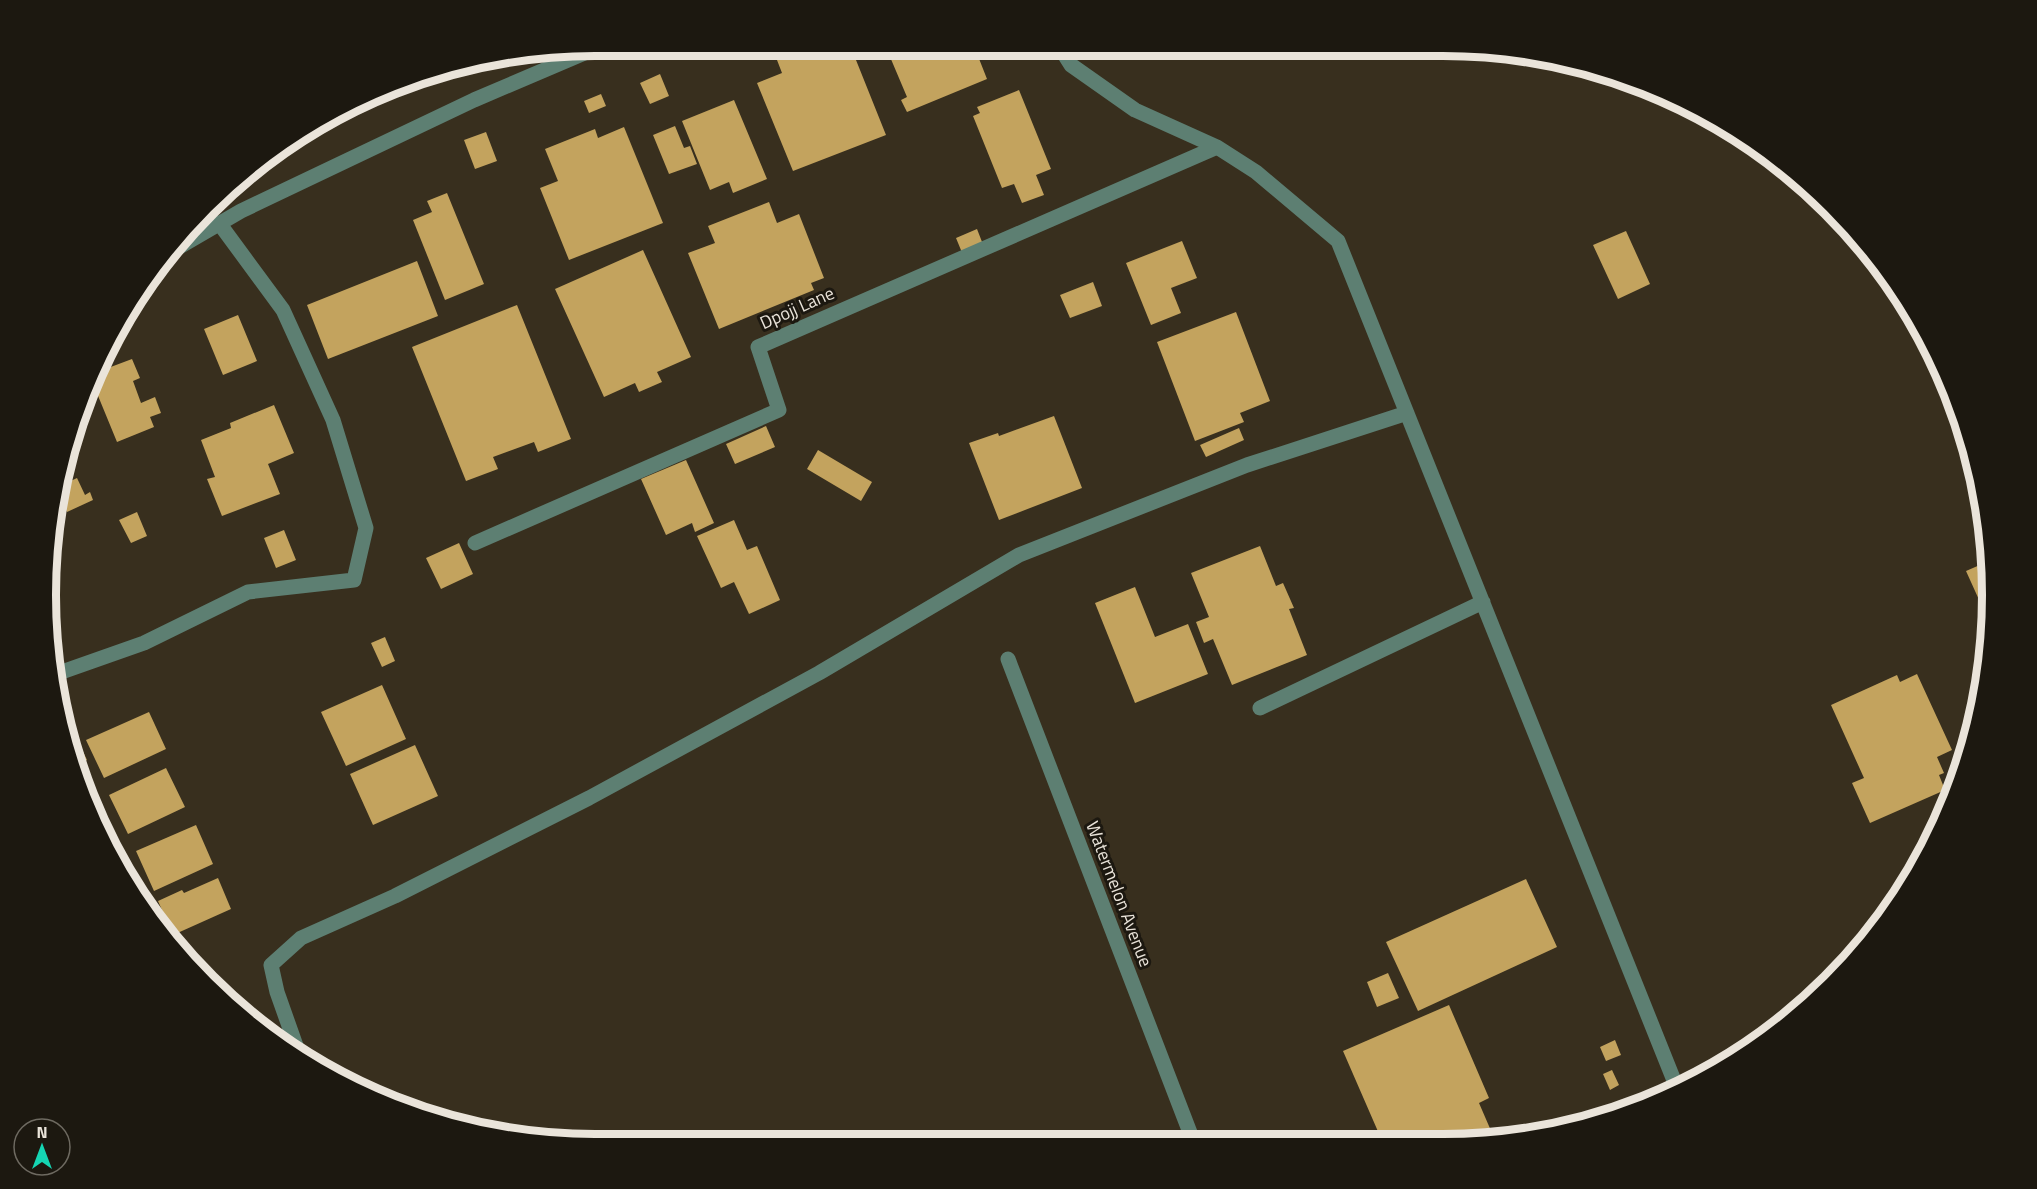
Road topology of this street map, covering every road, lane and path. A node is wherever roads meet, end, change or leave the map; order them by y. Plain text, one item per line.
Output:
1 (1065, 56) edge
2 (576, 57) edge
3 (1217, 147) junction
4 (219, 224) junction
5 (185, 243) edge
6 (1407, 413) junction
7 (475, 543) dead end
8 (1483, 602) junction
9 (1008, 658) dead end
10 (61, 672) edge
11 (1260, 708) dead end
12 (295, 1043) edge
13 (1674, 1081) edge
14 (1191, 1134) edge

1 - 3 street
2 - 4 street
3 - 6 street
3 - 7 street, Dpojj Lane
4 - 5 street
4 - 10 street
6 - 8 street
6 - 12 street
8 - 11 street
8 - 13 street
9 - 14 street, Watermelon Avenue

